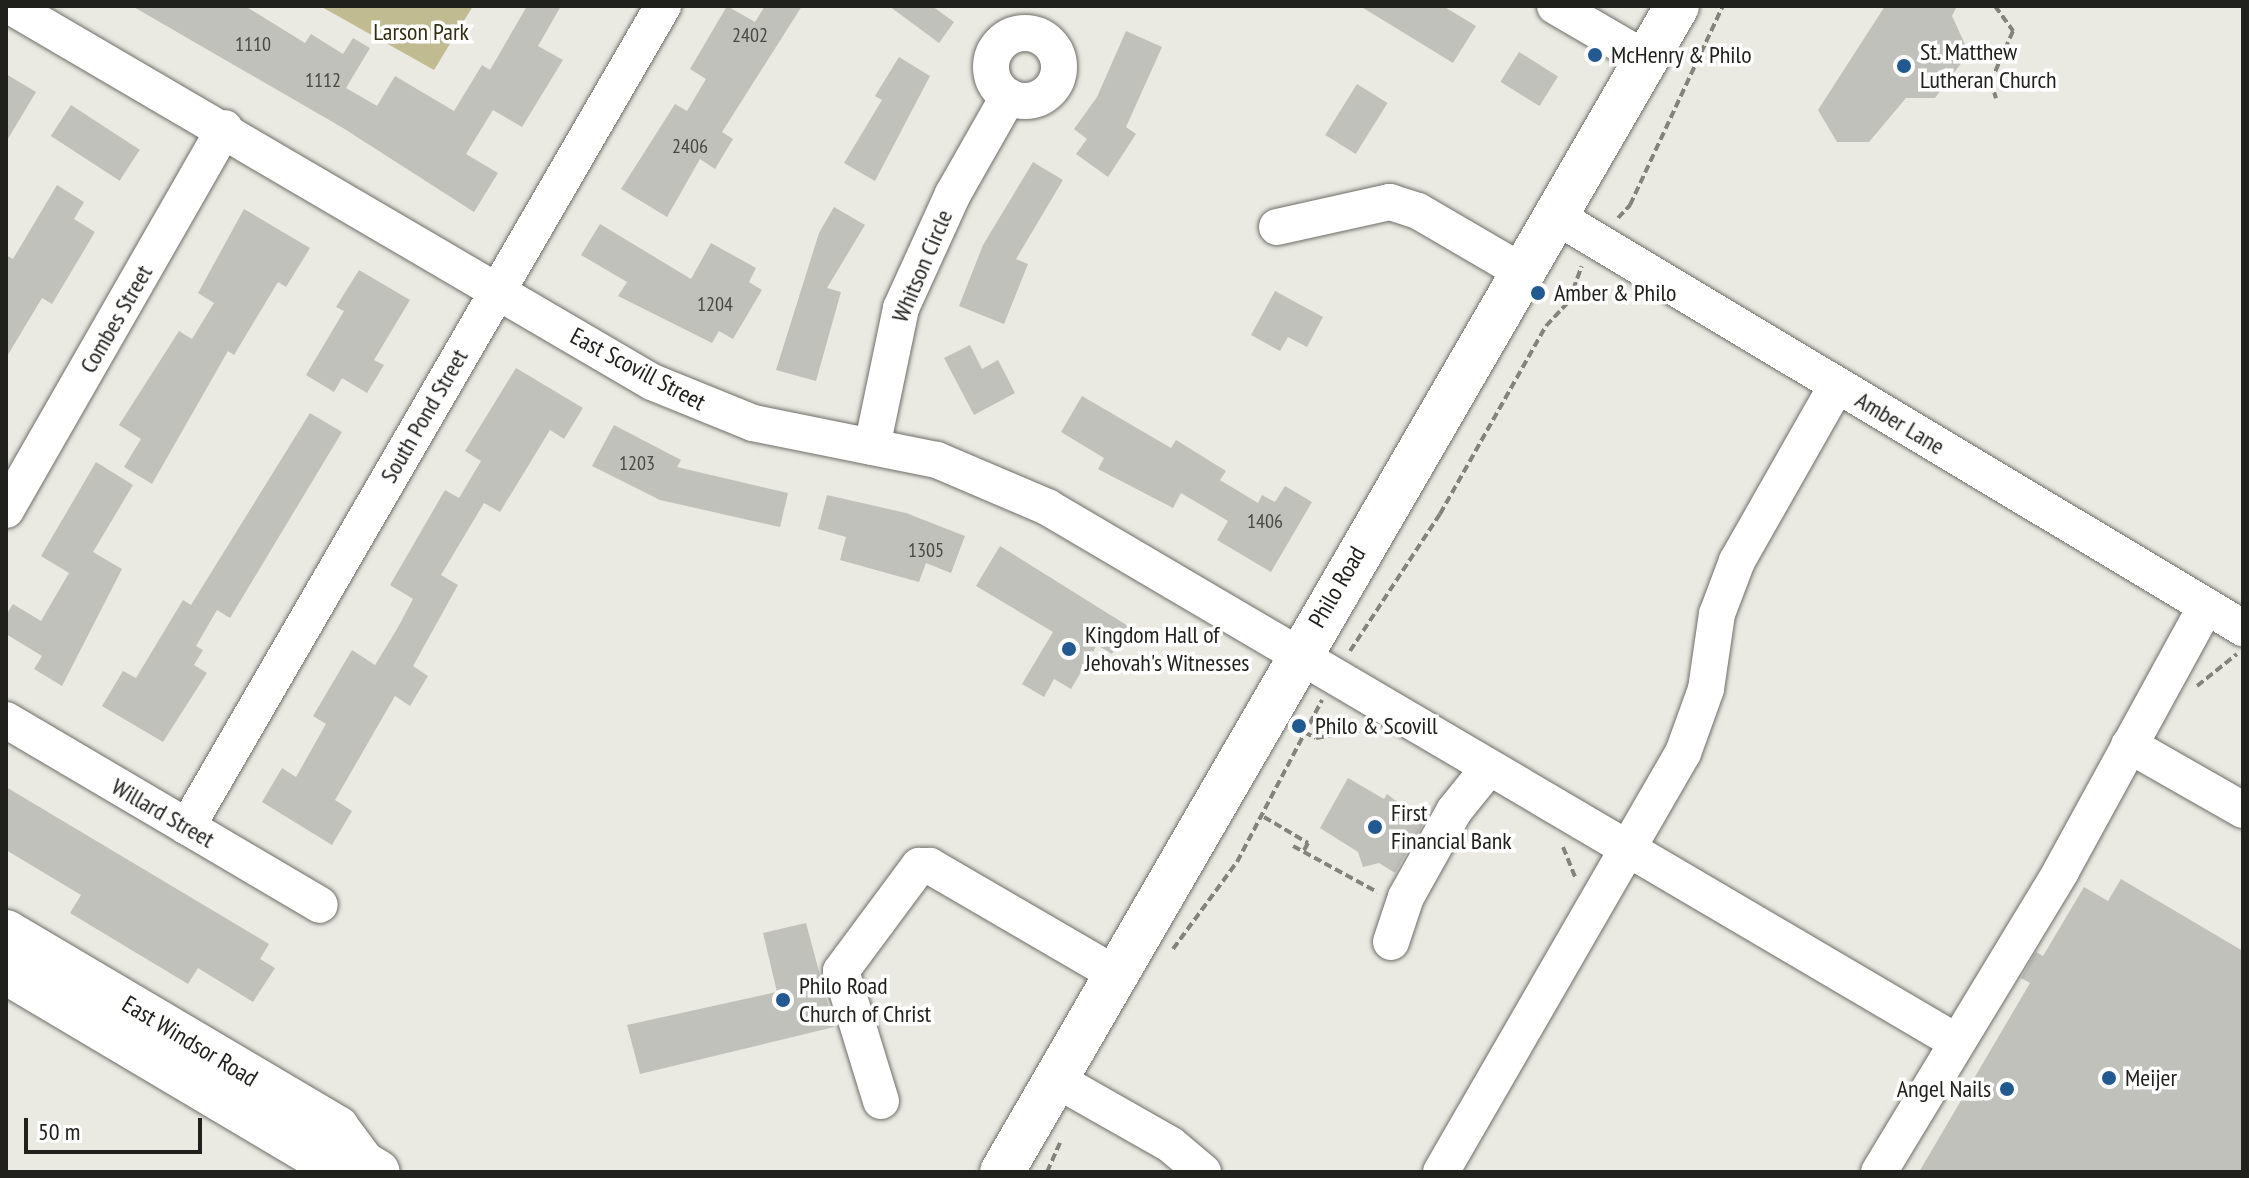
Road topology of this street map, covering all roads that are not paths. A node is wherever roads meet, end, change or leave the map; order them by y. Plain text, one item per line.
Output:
1 (10, 6) edge
2 (663, 6) edge
3 (1555, 6) edge
4 (1677, 6) edge
5 (1646, 59) junction
6 (1008, 97) dead end
7 (225, 128) junction
8 (1557, 217) junction
9 (1277, 227) dead end
10 (1524, 273) junction
11 (496, 290) junction
12 (1837, 385) junction
13 (872, 447) junction
14 (6, 510) edge
15 (2206, 606) junction
16 (2243, 628) edge
17 (1298, 654) junction
18 (6, 720) edge
19 (2129, 745) junction
20 (1487, 770) junction
21 (2243, 810) edge
22 (187, 827) junction
23 (1629, 850) junction
24 (320, 905) dead end
25 (6, 932) edge
26 (1391, 942) dead end
27 (6, 972) edge
28 (1114, 973) junction
29 (1955, 1041) junction
30 (1055, 1079) junction
31 (881, 1101) dead end
32 (370, 1167) edge
33 (1002, 1172) edge
34 (1203, 1172) edge
35 (1441, 1172) edge
36 (1879, 1172) edge

1 - 7 street, East Scovill Street
2 - 11 street, South Pond Street
3 - 5 street
4 - 5 main road, Philo Road
5 - 8 main road, Philo Road
6 - 13 street, Whitson Circle
7 - 11 street, East Scovill Street
7 - 14 street, Combes Street
8 - 10 main road, Philo Road
8 - 12 street, Amber Lane
9 - 10 street
10 - 17 main road, Philo Road
11 - 13 street, East Scovill Street
11 - 22 street, South Pond Street
12 - 15 street, Amber Lane
12 - 23 street
13 - 17 street, East Scovill Street
15 - 16 street, Amber Lane
15 - 19 street
17 - 20 street, East Scovill Street
17 - 28 main road, Philo Road
18 - 22 street, Willard Street
19 - 21 street
19 - 29 street
20 - 23 street, East Scovill Street
20 - 26 street
22 - 24 street, Willard Street
23 - 29 street, East Scovill Street
23 - 35 street
25 - 32 main road, East Windsor Road
27 - 32 main road, East Windsor Road
28 - 30 main road, Philo Road
28 - 31 street
29 - 36 street
30 - 33 main road, Philo Road
30 - 34 street

